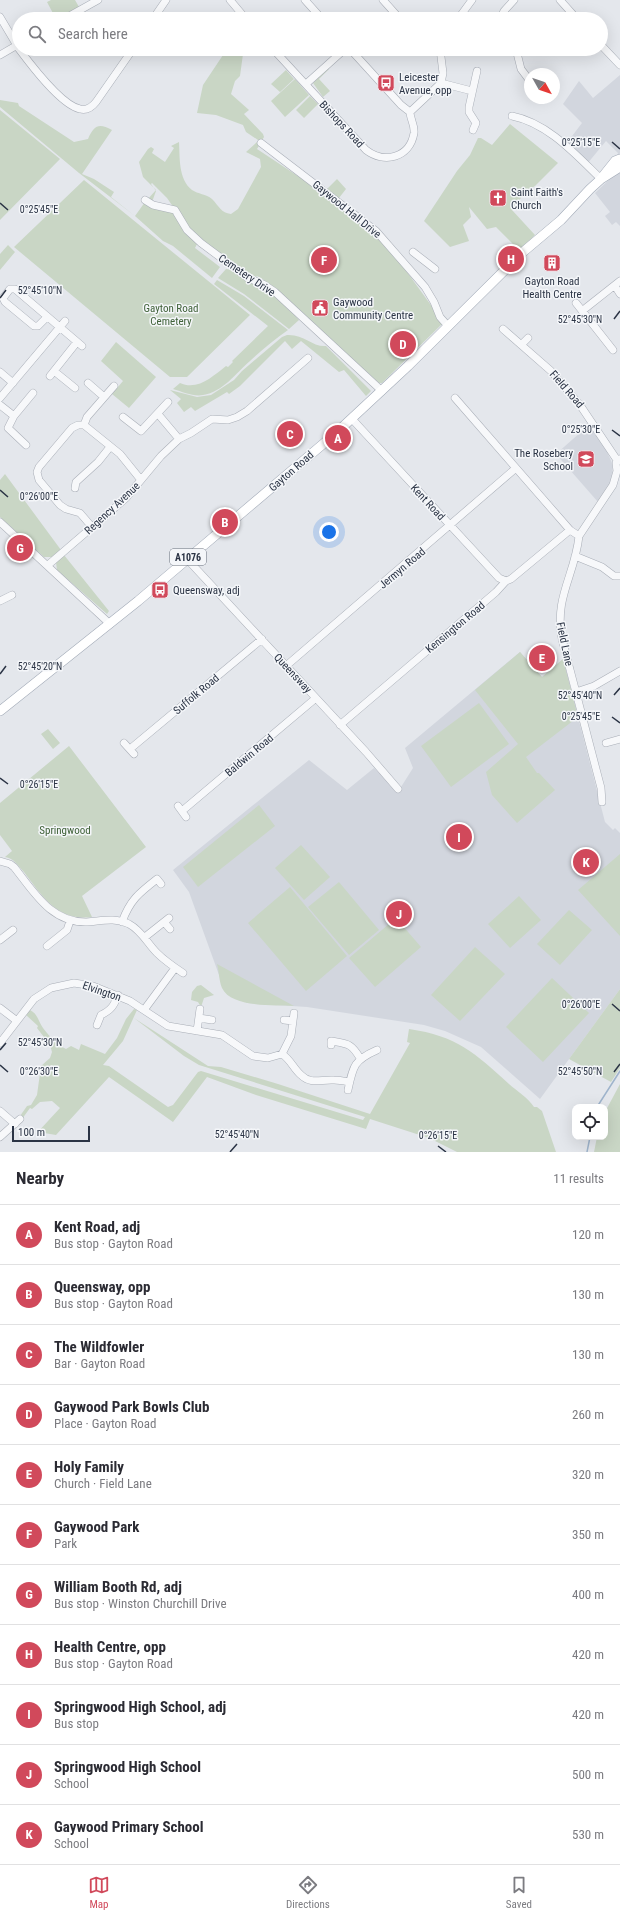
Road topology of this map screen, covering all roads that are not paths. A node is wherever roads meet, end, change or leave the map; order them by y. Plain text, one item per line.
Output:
1 (98, 0) edge
2 (166, 0) edge
3 (230, 0) edge
4 (305, 0) edge
5 (383, 0) edge
6 (472, 0) edge
7 (514, 0) edge
8 (560, 0) edge
9 (77, 12) edge
10 (158, 12) edge
11 (240, 12) edge
12 (316, 12) edge
13 (394, 12) edge
14 (463, 12) edge
15 (504, 12) edge
16 (570, 12) edge
17 (0, 17) edge
18 (12, 37) edge
19 (12, 50) edge
20 (608, 52) edge
21 (0, 55) edge
22 (25, 56) edge
23 (128, 56) edge
24 (280, 56) edge
25 (337, 56) edge
26 (356, 56) edge
27 (441, 56) edge
28 (518, 56) edge
29 (620, 65) edge
30 (477, 70) dead end
31 (524, 74) edge
32 (441, 83) junction
33 (306, 84) junction
34 (472, 91) junction
35 (410, 112) junction
36 (512, 116) dead end
37 (473, 130) dead end
38 (261, 143) dead end
39 (620, 159) edge
40 (620, 168) edge
41 (601, 179) junction
42 (145, 200) dead end
43 (413, 252) dead end
44 (420, 257) junction
45 (409, 267) junction
46 (435, 269) dead end
47 (617, 284) edge
48 (620, 294) edge
49 (576, 303) dead end
50 (582, 311) junction
51 (47, 317) junction
52 (65, 321) dead end
53 (448, 326) junction
54 (59, 327) junction
55 (503, 329) dead end
56 (528, 338) dead end
57 (522, 344) junction
58 (613, 350) dead end
59 (308, 358) dead end
60 (0, 372) edge
61 (13, 382) junction
62 (88, 383) dead end
63 (114, 386) dead end
64 (75, 388) dead end
65 (382, 391) junction
66 (33, 393) dead end
67 (104, 397) junction
68 (0, 398) edge
69 (455, 398) dead end
70 (168, 402) dead end
71 (0, 405) edge
72 (158, 414) junction
73 (14, 416) junction
74 (123, 417) dead end
75 (352, 419) junction
76 (84, 425) junction
77 (179, 439) junction
78 (26, 445) dead end
79 (110, 447) junction
80 (619, 460) edge
81 (516, 468) junction
82 (618, 471) edge
83 (141, 480) junction
84 (75, 488) dead end
85 (0, 522) edge
86 (451, 526) junction
87 (92, 527) junction
88 (570, 530) junction
89 (579, 536) junction
90 (575, 556) junction
91 (187, 558) junction
92 (48, 565) junction
93 (617, 579) edge
94 (506, 581) junction
95 (12, 595) dead end
96 (0, 601) edge
97 (110, 624) junction
98 (262, 640) junction
99 (286, 666) junction
100 (620, 671) edge
101 (576, 692) junction
102 (316, 698) junction
103 (0, 711) edge
104 (340, 725) junction
105 (620, 738) edge
106 (124, 743) dead end
107 (606, 743) dead end
108 (398, 789) dead end
109 (602, 802) dead end
110 (186, 817) dead end
111 (0, 861) edge
112 (157, 880) dead end
113 (70, 920) junction
114 (122, 922) junction
115 (170, 929) dead end
116 (13, 930) dead end
117 (145, 937) junction
118 (0, 940) edge
119 (47, 946) dead end
120 (175, 968) junction
121 (183, 973) dead end
122 (118, 995) junction
123 (0, 1008) edge
124 (200, 1009) dead end
125 (144, 1010) junction
126 (294, 1013) dead end
127 (199, 1018) junction
128 (17, 1020) junction
129 (212, 1020) dead end
130 (284, 1020) dead end
131 (293, 1021) junction
132 (97, 1025) dead end
133 (197, 1031) junction
134 (0, 1042) edge
135 (331, 1045) dead end
136 (377, 1050) dead end
137 (282, 1054) junction
138 (360, 1058) junction
139 (0, 1111) edge
140 (0, 1137) edge

1 - 9 street
2 - 10 street
3 - 11 street
4 - 12 street
5 - 13 street
6 - 14 street
7 - 15 street
8 - 16 street
17 - 18 street
19 - 21 street
20 - 29 street
22 - 23 street
24 - 33 street, Bishops Road
25 - 33 street
26 - 35 street
27 - 32 street
28 - 31 street
30 - 34 street
32 - 34 street
32 - 35 street
33 - 35 street, Bishops Road
34 - 37 street
36 - 41 street
38 - 45 street, Gaywood Hall Drive
39 - 41 main road, Gayton Road / A1076
40 - 41 main road, Gayton Road / A1076
41 - 53 main road, Gayton Road / A1076
42 - 65 street, Cemetery Drive
43 - 44 street
44 - 45 street
44 - 46 street
45 - 53 street, Gaywood Hall Drive
47 - 48 street
47 - 50 street
49 - 50 street
50 - 58 street
51 - 51 street
51 - 54 street
52 - 54 street
53 - 65 main road, Gayton Road / A1076
54 - 61 street
54 - 64 street
55 - 57 street, Field Road
56 - 57 street
57 - 80 street, Field Road
59 - 77 street, Regency Avenue
60 - 61 street
61 - 68 street
62 - 67 street
63 - 67 street
65 - 75 main road, Gayton Road / A1076
66 - 73 street
67 - 76 street
69 - 81 street
70 - 72 street
71 - 73 street
72 - 74 street
72 - 77 street
73 - 78 street
75 - 86 street, Kent Road
75 - 91 main road, Gayton Road / A1076
76 - 79 street
76 - 87 street
77 - 83 street, Regency Avenue
79 - 83 street
79 - 84 street
80 - 82 street
81 - 86 street, Jermyn Road
81 - 88 street
82 - 89 street, Field Lane
83 - 87 street, Regency Avenue
85 - 92 street
86 - 94 street, Kent Road
86 - 99 street, Jermyn Road
87 - 92 street, Regency Avenue
88 - 89 street
88 - 94 street, Kensington Road
89 - 90 street, Field Lane
90 - 93 street
90 - 101 street, Field Lane
91 - 97 main road, Gayton Road / A1076
91 - 98 street, Queensway
92 - 97 street
94 - 104 street, Kensington Road
95 - 96 street
97 - 103 main road, Gayton Road / A1076
98 - 99 street, Queensway
98 - 106 street, Suffolk Road
99 - 102 street, Queensway
100 - 101 street
101 - 109 street, Field Lane
102 - 104 street, Queensway
102 - 110 street, Baldwin Road
104 - 108 street, Queensway
105 - 107 street
111 - 113 street
112 - 114 street
113 - 114 street
113 - 119 street
114 - 117 street
115 - 117 street
116 - 118 street
117 - 120 street
120 - 121 street
120 - 125 street
122 - 125 street, Elvington
122 - 128 street, Elvington
122 - 132 street
123 - 128 street
124 - 127 street
125 - 133 street, Elvington
126 - 131 street
127 - 129 street
127 - 133 street
128 - 134 street, Elvington
130 - 131 street
131 - 137 street
133 - 137 street, Elvington
135 - 138 street
136 - 138 street
137 - 138 street
139 - 140 street

